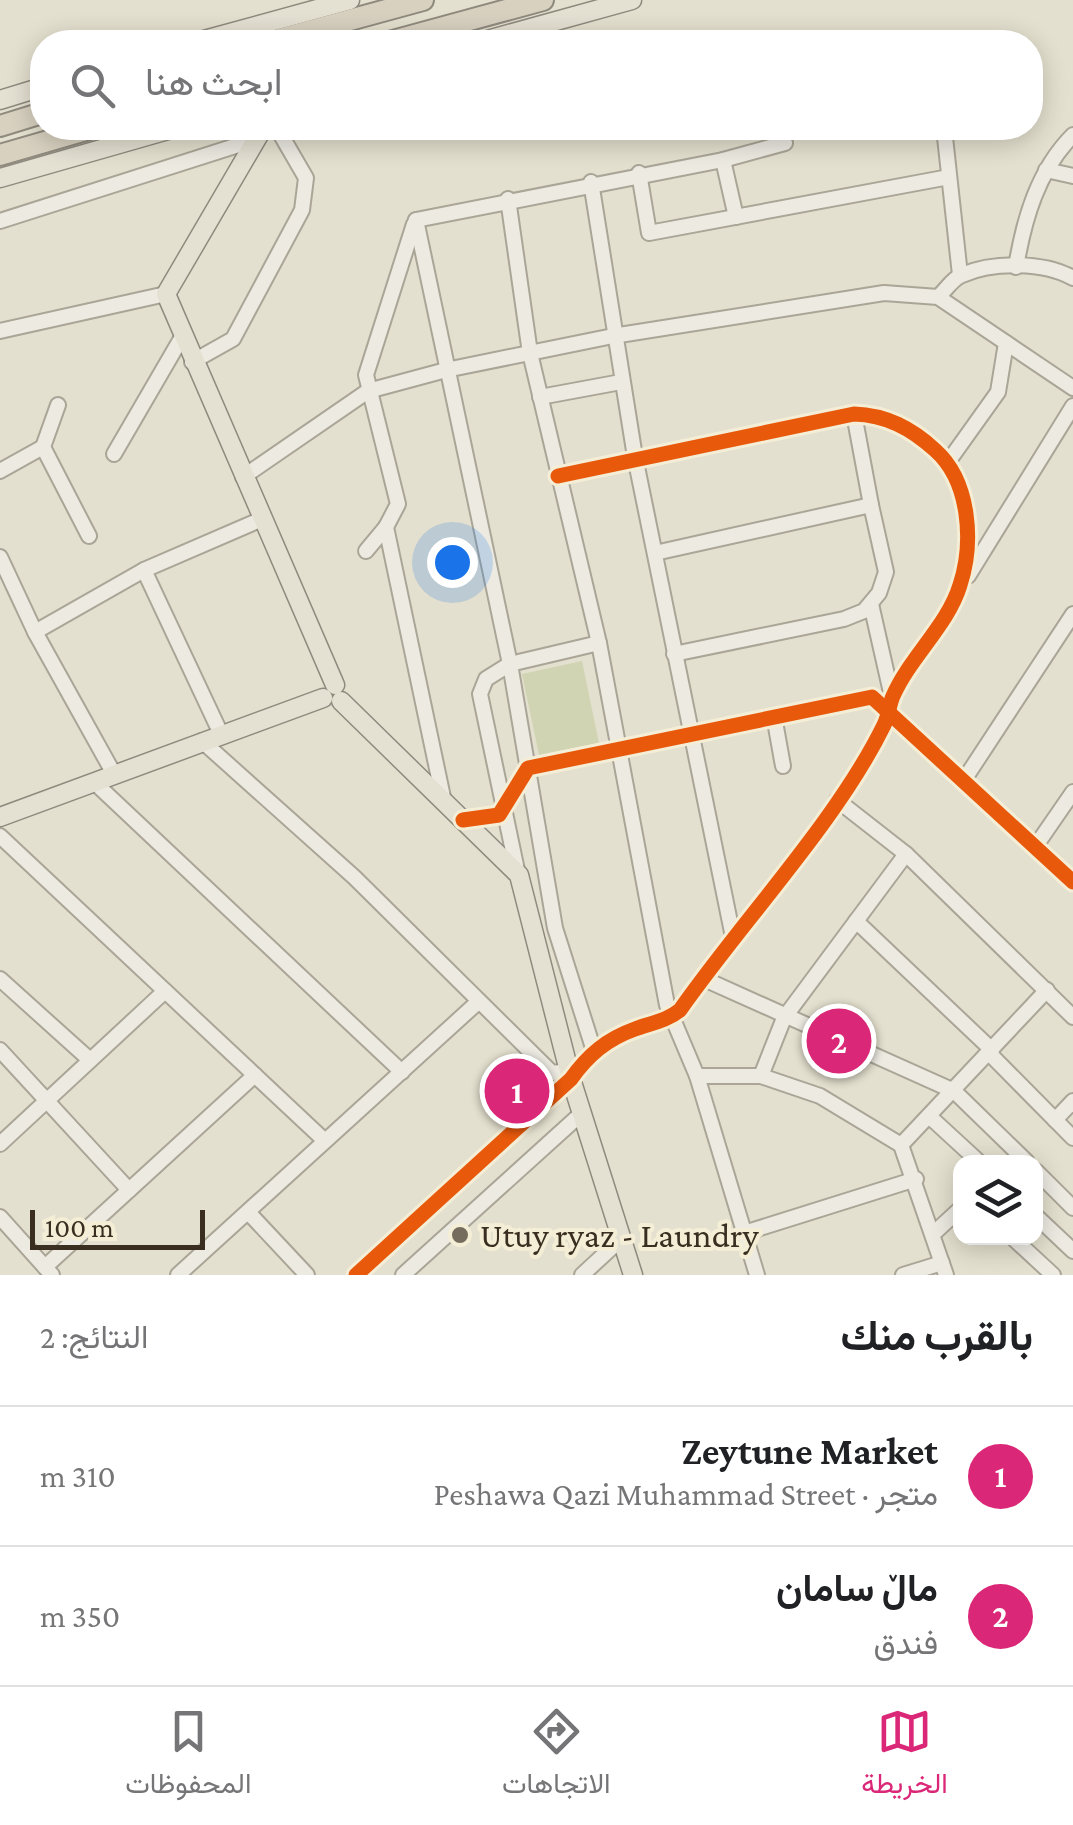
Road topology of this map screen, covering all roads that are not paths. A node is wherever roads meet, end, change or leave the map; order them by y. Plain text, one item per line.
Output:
1 (350, 0) edge
2 (423, 0) edge
3 (544, 0) edge
4 (632, 0) edge
5 (240, 30) edge
6 (313, 30) edge
7 (471, 30) edge
8 (523, 30) edge
9 (30, 91) edge
10 (0, 100) edge
11 (30, 117) edge
12 (0, 126) edge
13 (1073, 135) edge
14 (52, 140) edge
15 (133, 140) edge
16 (240, 140) edge
17 (255, 140) edge
18 (283, 140) edge
19 (945, 140) edge
20 (786, 143) dead end
21 (0, 155) edge
22 (722, 160) junction
23 (1046, 170) junction
24 (639, 172) junction
25 (1073, 176) edge
26 (949, 177) junction
27 (0, 178) edge
28 (591, 182) junction
29 (508, 199) junction
30 (736, 217) junction
31 (416, 220) junction
32 (0, 222) edge
33 (1016, 266) junction
34 (960, 275) junction
35 (1073, 278) edge
36 (166, 294) junction
37 (938, 297) junction
38 (0, 330) edge
39 (182, 336) junction
40 (613, 336) junction
41 (1006, 343) junction
42 (530, 353) junction
43 (192, 362) junction
44 (446, 370) junction
45 (621, 382) junction
46 (1073, 388) edge
47 (368, 391) junction
48 (540, 398) junction
49 (58, 406) dead end
50 (1073, 406) edge
51 (854, 414) junction
52 (44, 447) junction
53 (114, 454) dead end
54 (634, 457) junction
55 (948, 462) junction
56 (0, 471) edge
57 (558, 476) junction
58 (243, 478) junction
59 (871, 505) junction
60 (262, 519) junction
61 (386, 526) junction
62 (89, 536) dead end
63 (366, 551) dead end
64 (655, 553) junction
65 (0, 557) edge
66 (144, 570) junction
67 (960, 589) junction
68 (871, 604) junction
69 (1073, 614) edge
70 (35, 632) junction
71 (600, 643) junction
72 (674, 654) junction
73 (510, 664) junction
74 (333, 694) junction
75 (891, 703) junction
76 (774, 716) junction
77 (221, 734) junction
78 (688, 734) junction
79 (202, 741) junction
80 (618, 746) junction
81 (783, 766) dead end
82 (528, 768) junction
83 (114, 774) junction
84 (964, 780) junction
85 (94, 782) junction
86 (1073, 792) edge
87 (837, 800) junction
88 (444, 802) junction
89 (505, 809) junction
90 (1, 814) edge
91 (463, 820) junction
92 (0, 836) edge
93 (540, 838) junction
94 (1035, 846) junction
95 (906, 854) junction
96 (517, 867) junction
97 (1073, 882) edge
98 (856, 921) junction
99 (733, 937) junction
100 (702, 978) junction
101 (0, 979) edge
102 (1048, 990) junction
103 (165, 992) junction
104 (478, 1002) junction
105 (1073, 1016) edge
106 (672, 1017) junction
107 (784, 1018) junction
108 (0, 1050) edge
109 (594, 1051) junction
110 (991, 1052) junction
111 (90, 1060) junction
112 (402, 1072) junction
113 (255, 1075) junction
114 (570, 1075) junction
115 (697, 1076) junction
116 (761, 1076) junction
117 (954, 1090) junction
118 (50, 1100) junction
119 (1073, 1101) edge
120 (582, 1113) junction
121 (929, 1116) junction
122 (1055, 1120) junction
123 (1073, 1138) edge
124 (324, 1140) junction
125 (0, 1144) edge
126 (902, 1145) junction
127 (971, 1155) edge
128 (1020, 1155) edge
129 (1043, 1178) edge
130 (916, 1179) junction
131 (129, 1190) junction
132 (1073, 1208) edge
133 (248, 1212) junction
134 (953, 1216) edge
135 (0, 1217) edge
136 (1043, 1223) edge
137 (744, 1233) junction
138 (934, 1234) junction
139 (622, 1238) junction
140 (1021, 1245) edge
141 (1073, 1251) edge
142 (944, 1269) edge
143 (48, 1271) edge
144 (178, 1275) edge
145 (307, 1275) edge
146 (356, 1275) edge
147 (403, 1275) edge
148 (582, 1275) edge
149 (633, 1275) edge
150 (757, 1275) edge
151 (902, 1275) edge
152 (1053, 1275) edge

1 - 5 main road
2 - 6 highway
3 - 7 highway
4 - 8 main road
9 - 10 main road
11 - 12 highway
13 - 23 street
14 - 21 highway
15 - 27 main road
16 - 32 street
17 - 36 main road
18 - 43 street
19 - 26 street
20 - 22 street
22 - 24 street
22 - 30 street
23 - 25 street
23 - 33 street
24 - 28 street
24 - 30 street
26 - 30 street
26 - 34 street
28 - 29 street
28 - 40 street
29 - 31 street
29 - 42 street
31 - 44 street
31 - 47 street
33 - 34 street
33 - 35 street
34 - 37 street
36 - 38 street
36 - 39 main road
37 - 40 street
37 - 41 street
39 - 43 main road
39 - 53 street
40 - 42 street
40 - 45 street
41 - 46 street
41 - 55 street
42 - 44 street
42 - 48 street
43 - 58 main road
44 - 47 street
44 - 73 street
45 - 48 street
45 - 54 street
47 - 58 street
47 - 61 street
48 - 57 street
49 - 52 street
50 - 67 street
51 - 54 street
51 - 55 street
51 - 59 street
52 - 56 street
52 - 62 street
54 - 57 street
54 - 64 street
55 - 67 street
57 - 71 street
58 - 60 main road
59 - 64 street
59 - 68 street
60 - 66 street
60 - 74 main road
61 - 63 street
61 - 88 street
64 - 72 street
65 - 70 street
66 - 70 street
66 - 77 street
67 - 75 street
68 - 72 street
68 - 75 street
69 - 84 street
70 - 83 street
71 - 73 street
71 - 80 street
72 - 78 street
73 - 82 street
73 - 89 street
74 - 77 main road
74 - 88 main road
75 - 76 street
75 - 84 street
75 - 87 street
76 - 78 street
76 - 81 street
77 - 79 main road
78 - 80 street
78 - 99 street
79 - 83 main road
79 - 104 street
80 - 82 street
80 - 106 street
82 - 89 street
82 - 93 street
83 - 85 main road
84 - 94 street
85 - 90 main road
85 - 112 street
86 - 94 street
87 - 95 street
87 - 99 street
88 - 91 main road
89 - 91 street
89 - 96 street
91 - 96 main road
92 - 103 street
93 - 96 street
93 - 109 street
94 - 97 street
95 - 98 street
95 - 102 street
96 - 114 main road
98 - 107 street
98 - 110 street
99 - 100 street
100 - 106 street
100 - 107 street
101 - 111 street
102 - 105 street
102 - 110 street
103 - 111 street
103 - 113 street
104 - 112 street
104 - 114 street
106 - 109 street
106 - 115 street
107 - 116 street
107 - 117 street
108 - 118 street
109 - 114 street
110 - 117 street
110 - 122 street
111 - 118 street
112 - 124 street
113 - 124 street
113 - 131 street
114 - 120 main road
114 - 146 street
115 - 116 street
115 - 137 street
116 - 126 street
117 - 121 street
117 - 128 street
118 - 125 street
118 - 131 street
119 - 122 street
120 - 139 main road
120 - 147 street
121 - 126 street
121 - 127 street
122 - 123 street
124 - 133 street
126 - 130 street
129 - 132 street
130 - 137 street
130 - 138 street
131 - 143 street
133 - 144 street
133 - 145 street
134 - 138 street
135 - 143 street
136 - 141 street
137 - 150 street
138 - 142 street
139 - 148 street
139 - 149 main road
140 - 152 street
142 - 151 street

